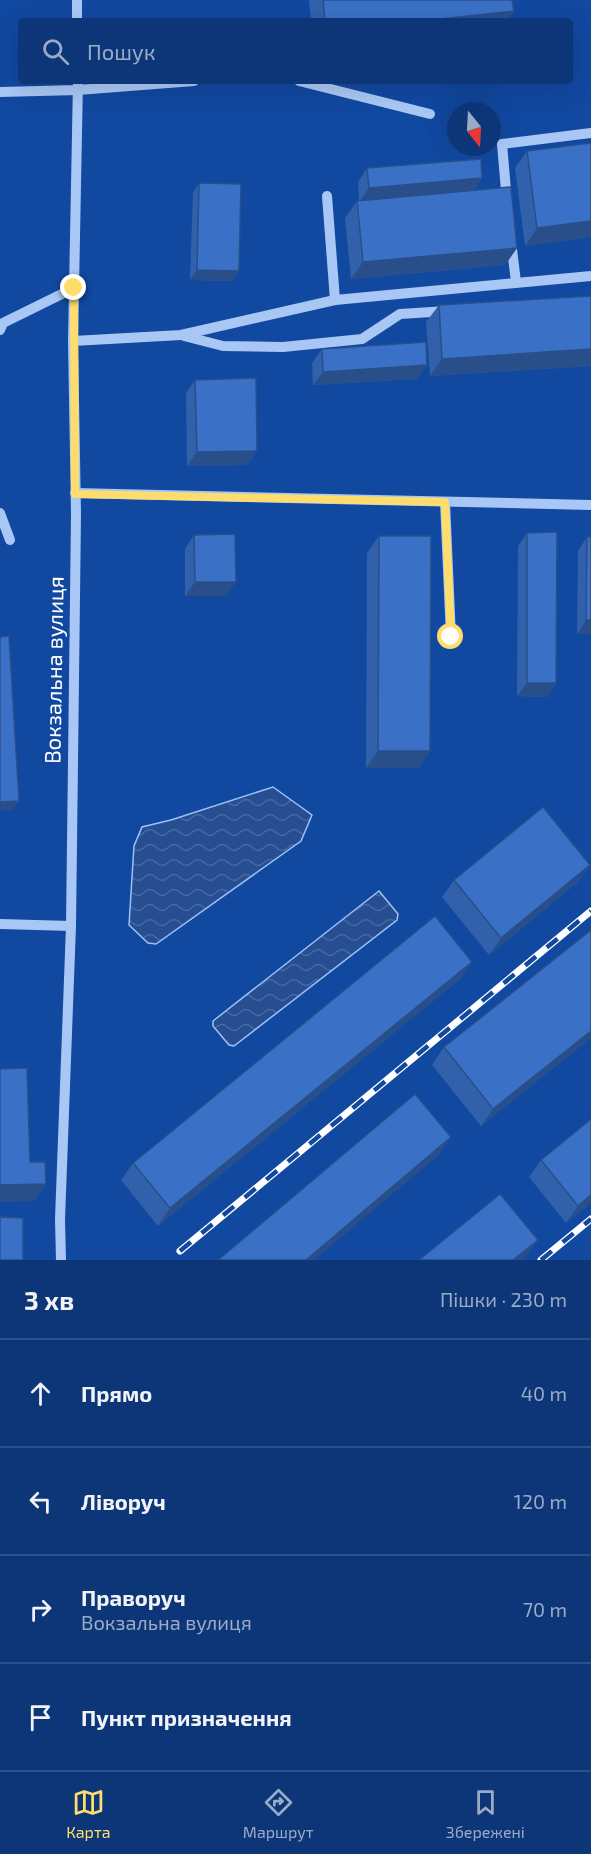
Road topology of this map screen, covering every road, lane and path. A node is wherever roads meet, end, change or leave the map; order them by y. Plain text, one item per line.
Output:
1 (77, 0) edge
2 (78, 18) edge
3 (107, 84) edge
4 (311, 84) edge
5 (78, 85) edge
6 (0, 92) edge
7 (430, 114) dead end
8 (591, 134) edge
9 (327, 196) dead end
10 (591, 276) edge
11 (516, 282) junction
12 (74, 288) junction
13 (335, 300) junction
14 (460, 309) edge
15 (0, 330) edge
16 (181, 335) junction
17 (73, 341) junction
18 (75, 494) junction
19 (445, 502) junction
20 (591, 506) edge
21 (0, 513) edge
22 (10, 540) dead end
23 (451, 637) dead end
24 (0, 924) edge
25 (71, 926) junction
26 (61, 1260) edge

1 - 2 street
3 - 5 street
4 - 7 street
5 - 6 street
5 - 12 street, Вокзальна вулиця
8 - 11 street
9 - 13 street
10 - 11 street
11 - 13 street
12 - 15 street
12 - 17 street, Вокзальна вулиця
13 - 16 street
14 - 16 street
16 - 17 street
17 - 18 street, Вокзальна вулиця
18 - 19 street
18 - 25 street, Вокзальна вулиця
19 - 20 street
19 - 23 street
21 - 22 street
24 - 25 street
25 - 26 street, Вокзальна вулиця

